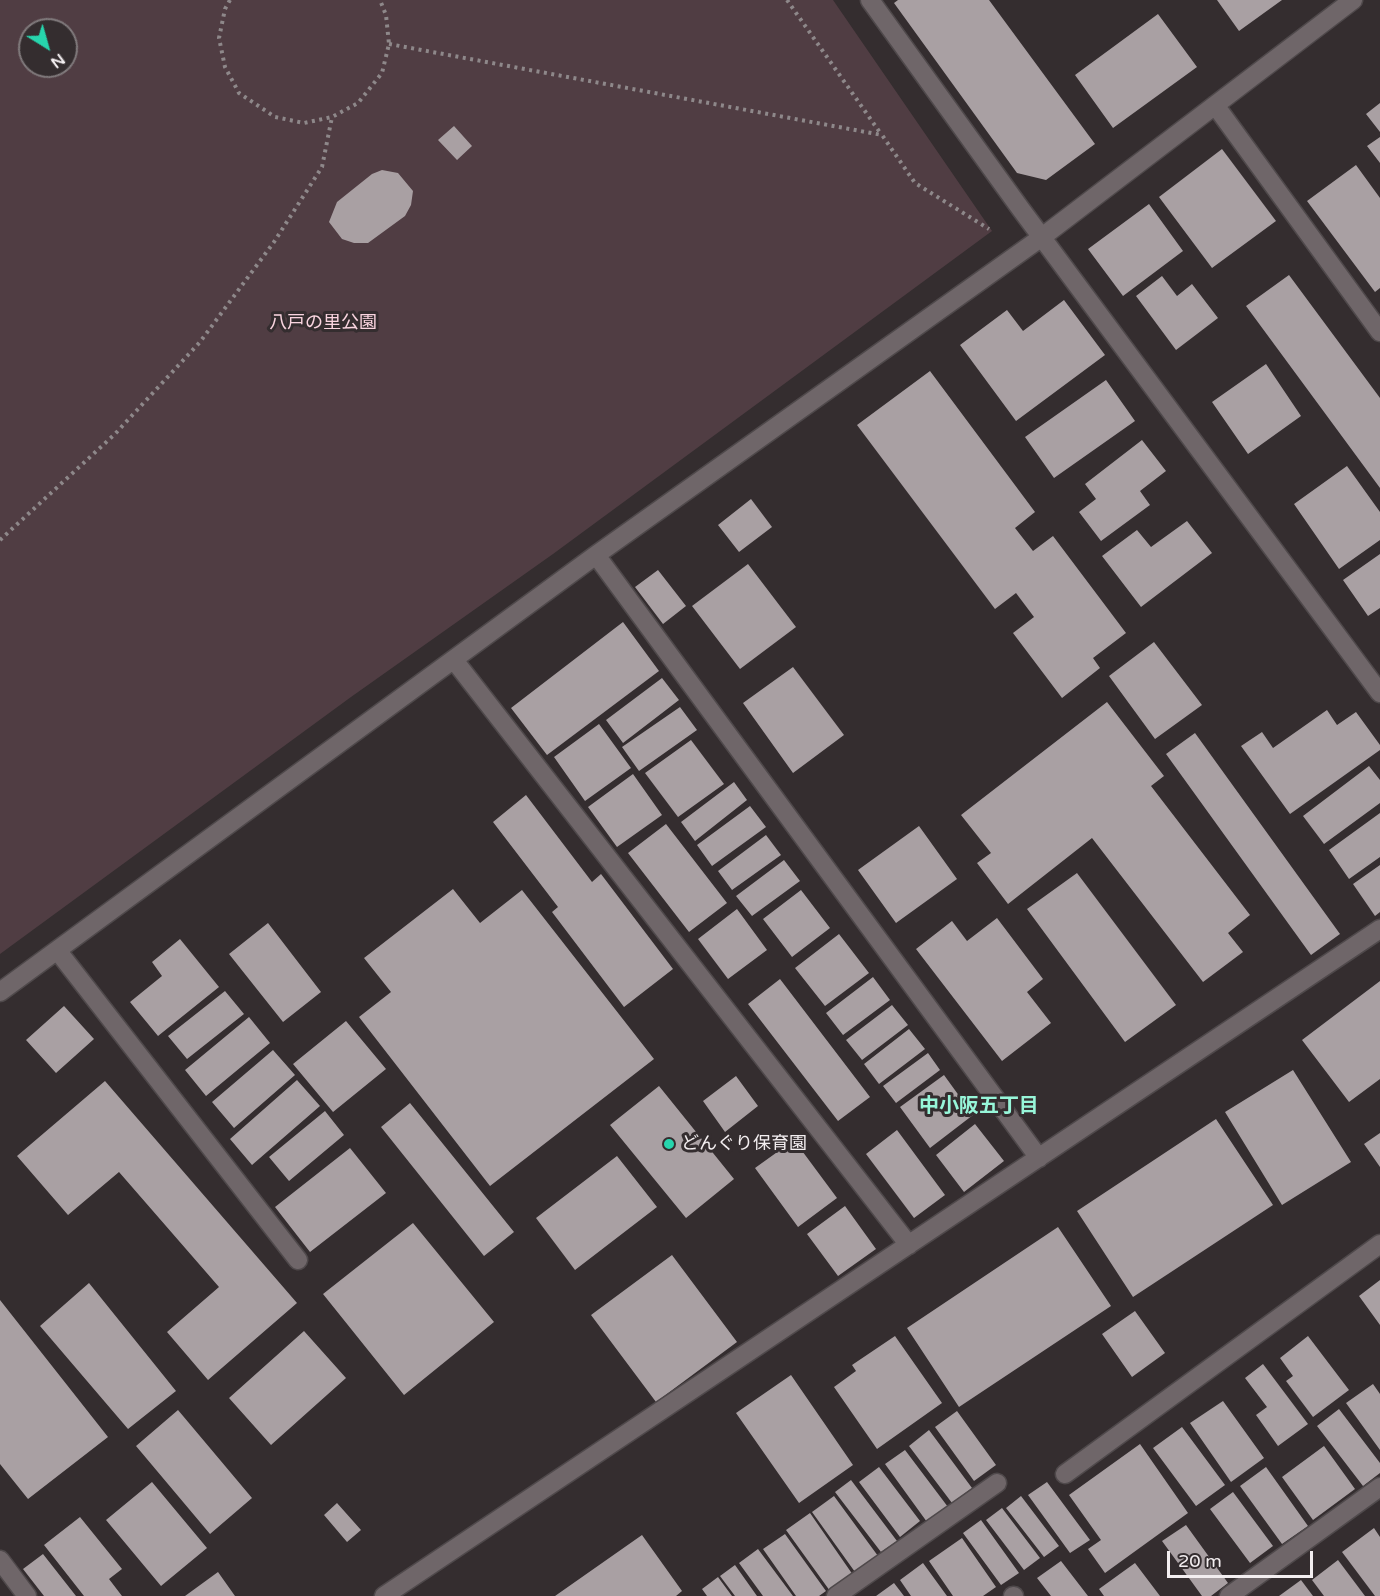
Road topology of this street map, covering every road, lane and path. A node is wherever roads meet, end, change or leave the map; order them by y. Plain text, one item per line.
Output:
1 (230, 0) edge
2 (380, 0) edge
3 (787, 0) edge
4 (870, 0) edge
5 (1353, 0) edge
6 (389, 44) junction
7 (1215, 105) junction
8 (332, 117) junction
9 (882, 135) junction
10 (993, 231) dead end
11 (1042, 237) junction
12 (1380, 332) edge
13 (0, 540) edge
14 (597, 555) junction
15 (453, 660) junction
16 (1380, 693) edge
17 (1380, 929) edge
18 (57, 950) junction
19 (0, 992) edge
20 (1039, 1158) junction
21 (1380, 1244) edge
22 (909, 1245) junction
23 (298, 1260) dead end
24 (1065, 1474) dead end
25 (997, 1483) dead end
26 (1380, 1487) edge
27 (0, 1560) edge
28 (27, 1596) edge
29 (384, 1596) edge
30 (836, 1596) edge
31 (1229, 1596) edge

1 - 8 path
2 - 6 path
3 - 9 path
4 - 11 street
5 - 7 street
6 - 8 path
6 - 9 path
7 - 11 street
7 - 12 street
8 - 13 path
9 - 10 path
11 - 14 street
11 - 16 street
14 - 15 street
14 - 20 street
15 - 18 street
15 - 22 street
17 - 20 street
18 - 19 street
18 - 23 street
20 - 22 street
21 - 24 street
22 - 29 street
25 - 30 street
26 - 31 street
27 - 28 street

